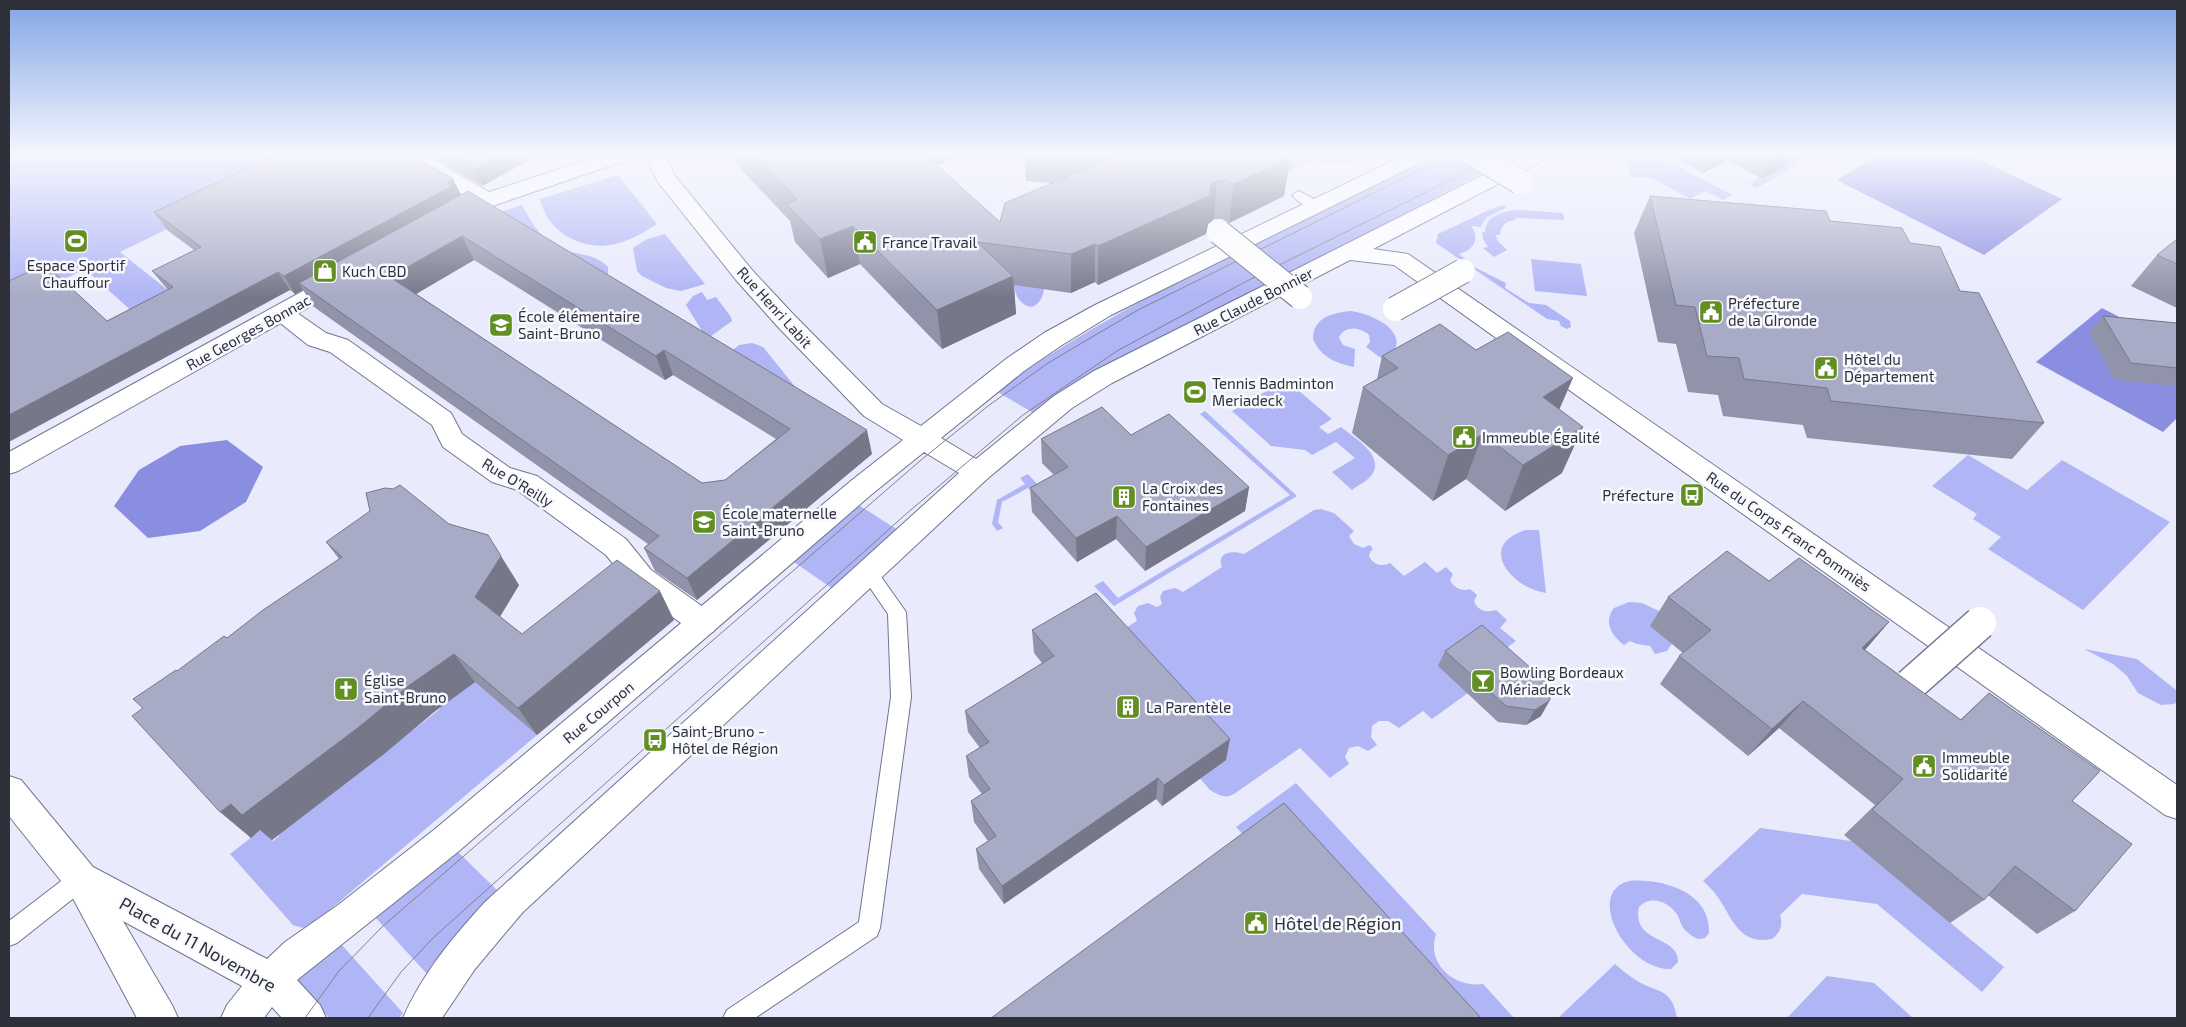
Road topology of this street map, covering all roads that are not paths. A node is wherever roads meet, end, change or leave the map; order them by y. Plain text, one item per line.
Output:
1 (485, 201) edge
2 (684, 201) edge
3 (1307, 201) edge
4 (1451, 201) edge
5 (435, 228) edge
6 (1397, 229) junction
7 (1219, 232) dead end
8 (1349, 253) junction
9 (1400, 259) junction
10 (358, 270) edge
11 (1463, 271) dead end
12 (1300, 297) dead end
13 (1395, 309) dead end
14 (282, 313) junction
15 (921, 438) junction
16 (9, 464) edge
17 (978, 472) junction
18 (869, 573) junction
19 (704, 623) junction
20 (1980, 623) dead end
21 (1910, 685) edge
22 (9, 791) edge
23 (2177, 804) edge
24 (81, 879) junction
25 (9, 935) edge
26 (270, 981) junction
27 (159, 1018) edge
28 (240, 1018) edge
29 (307, 1018) edge
30 (422, 1018) edge
31 (735, 1018) edge

1 - 5 street
2 - 15 street, Rue Henri Labit
3 - 15 street
4 - 6 street, Rue Claude Bonnier
6 - 8 street, Rue Claude Bonnier
6 - 9 street
7 - 12 street, bridge
8 - 9 street, Rue du Corps Franc Pommiès
8 - 17 street, Rue Claude Bonnier
9 - 23 street, Rue du Corps Franc Pommiès
10 - 14 street, Rue Georges Bonnac
11 - 13 street, bridge
14 - 16 street, Rue Georges Bonnac
14 - 19 street, Rue O'Reilly
15 - 17 street, Rue Henri Labit
15 - 19 street, Rue Courpon
17 - 18 street
18 - 30 street
18 - 31 lane
19 - 26 street, Rue Courpon
20 - 21 street, bridge
22 - 24 street, Place du 11 Novembre
24 - 25 lane
24 - 26 street, Place du 11 Novembre
24 - 27 street, Place du 11 Novembre
26 - 28 street, Rue Courpon
26 - 29 street, Place du 11 Novembre

